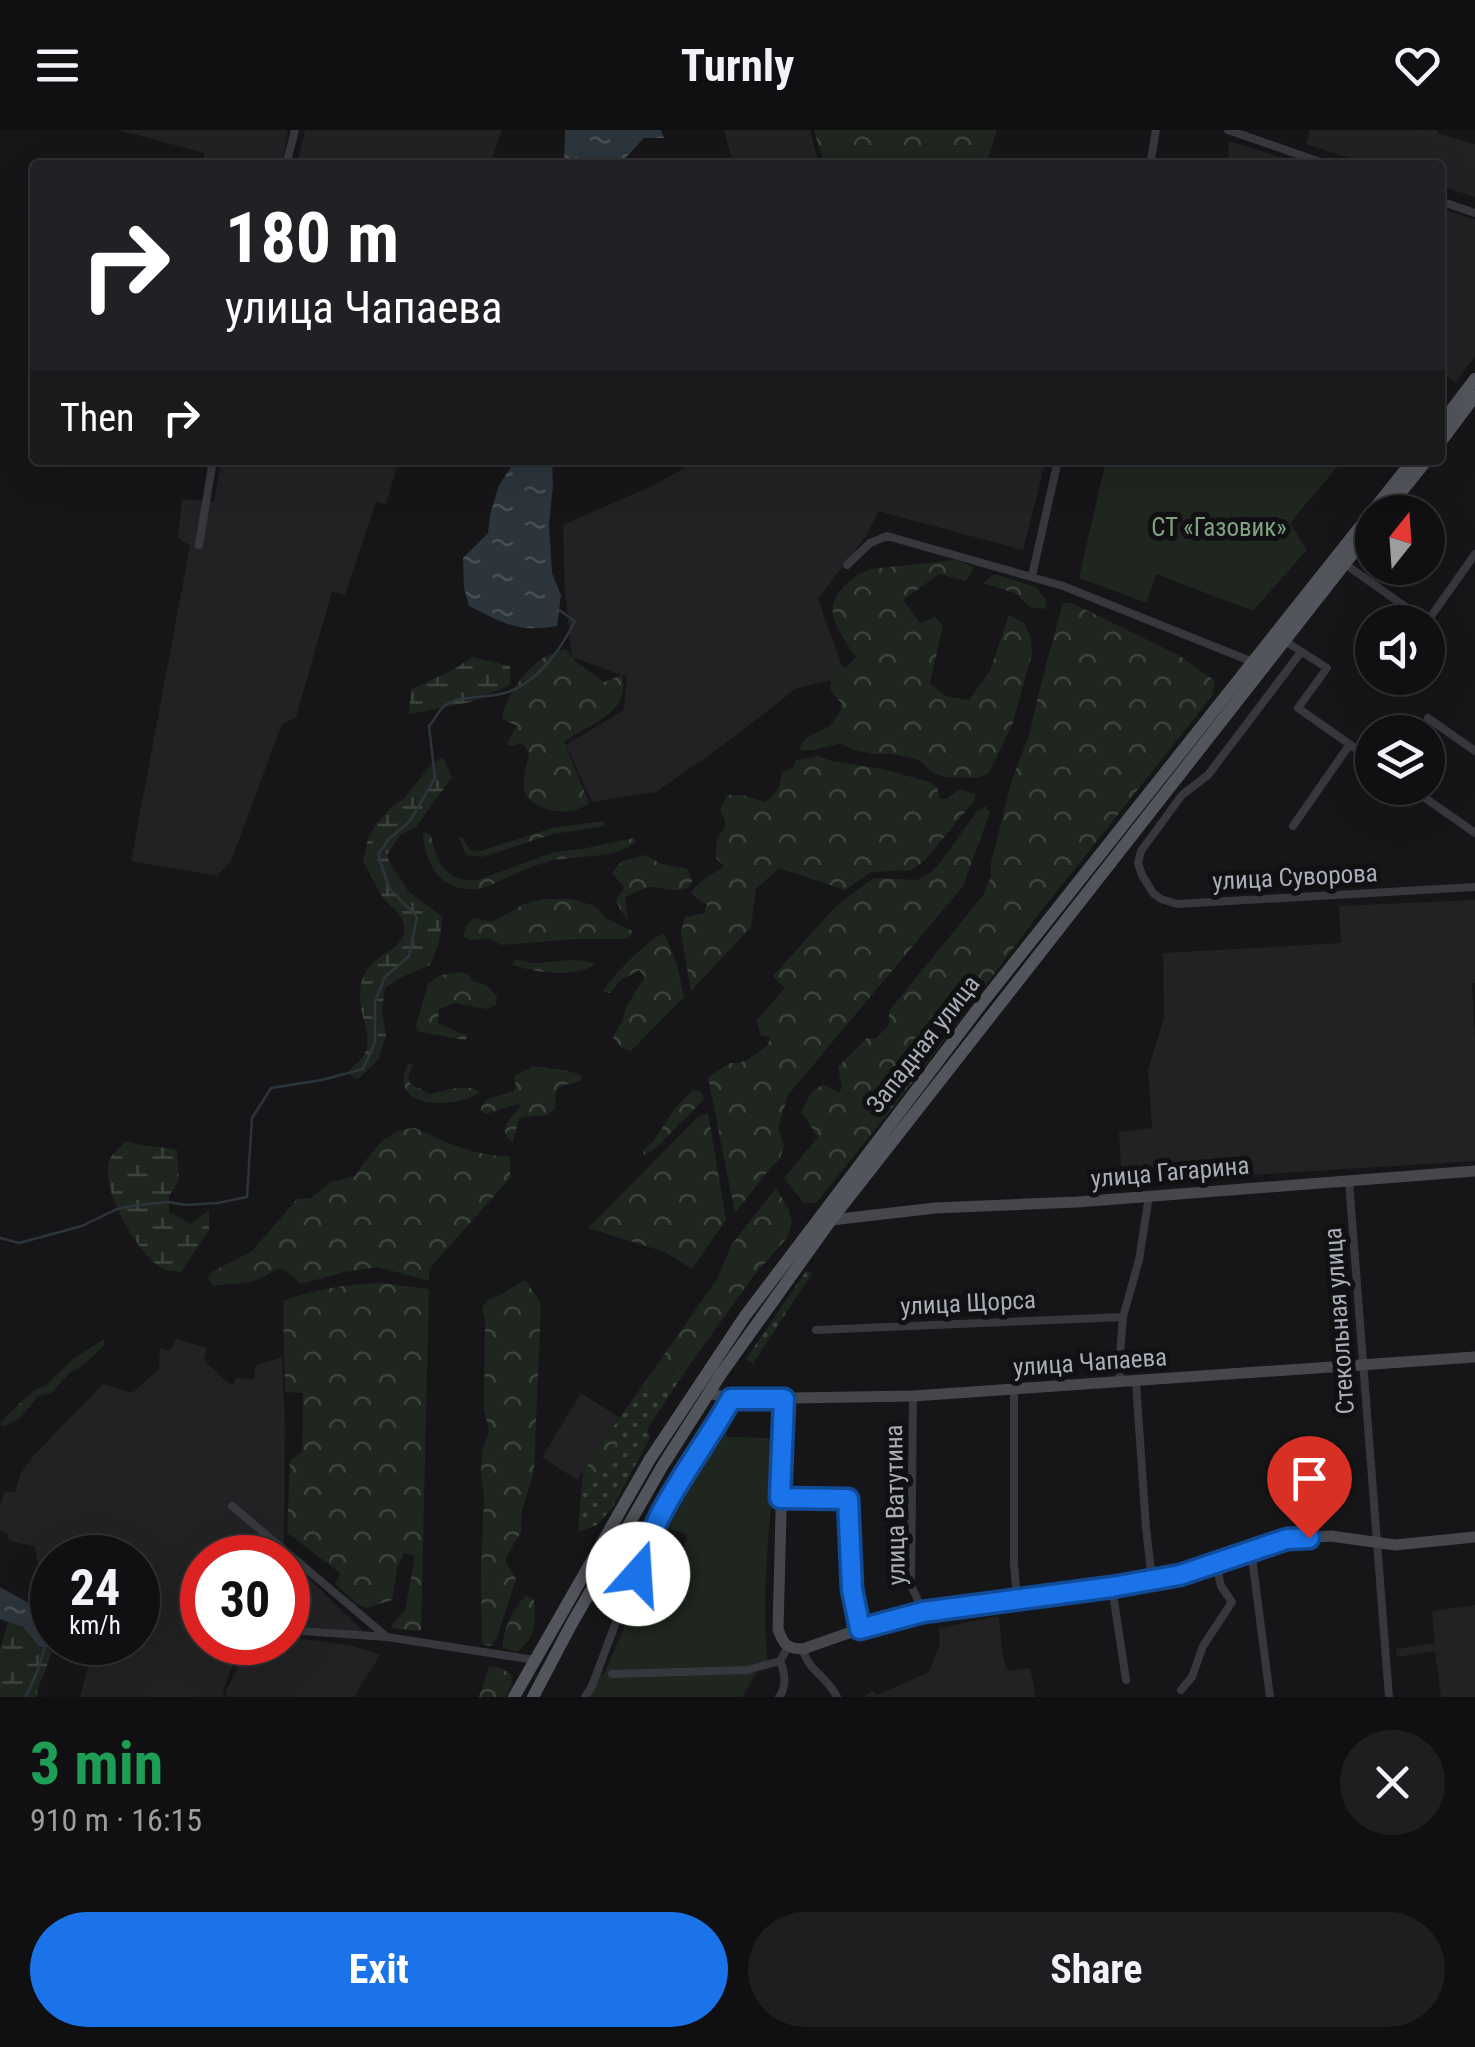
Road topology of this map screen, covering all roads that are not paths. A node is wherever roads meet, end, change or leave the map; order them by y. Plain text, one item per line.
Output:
1 (294, 130) edge
2 (1156, 130) edge
3 (1228, 130) edge
4 (287, 160) edge
5 (1151, 160) edge
6 (1315, 160) edge
7 (1445, 204) edge
8 (1475, 213) edge
9 (1475, 379) edge
10 (1475, 396) edge
11 (1445, 418) edge
12 (1445, 435) edge
13 (213, 465) edge
14 (1057, 465) edge
15 (1409, 465) edge
16 (1423, 465) edge
17 (1399, 495) edge
18 (200, 545) dead end
19 (1355, 551) edge
20 (1475, 554) edge
21 (1345, 564) junction
22 (847, 565) dead end
23 (1032, 576) junction
24 (1404, 605) edge
25 (1440, 605) edge
26 (1285, 641) junction
27 (1301, 652) junction
28 (1252, 662) junction
29 (1445, 730) edge
30 (1350, 744) junction
31 (1355, 748) edge
32 (1475, 751) edge
33 (1435, 805) edge
34 (1293, 826) dead end
35 (1475, 833) edge
36 (1475, 887) edge
37 (1475, 1172) edge
38 (1348, 1180) junction
39 (850, 1196) junction
40 (1148, 1196) junction
41 (868, 1215) junction
42 (831, 1220) junction
43 (1122, 1316) junction
44 (816, 1330) dead end
45 (1475, 1357) edge
46 (1363, 1363) junction
47 (1121, 1382) junction
48 (1136, 1382) junction
49 (1014, 1390) junction
50 (709, 1393) junction
51 (913, 1396) junction
52 (731, 1399) junction
53 (784, 1399) junction
54 (780, 1498) junction
55 (232, 1506) dead end
56 (1475, 1537) edge
57 (1377, 1542) junction
58 (1251, 1550) junction
59 (1216, 1562) junction
60 (1152, 1580) junction
61 (1112, 1587) junction
62 (1018, 1598) junction
63 (923, 1612) junction
64 (860, 1629) junction
65 (310, 1632) edge
66 (387, 1637) junction
67 (788, 1647) junction
68 (803, 1649) junction
69 (535, 1660) junction
70 (780, 1661) junction
71 (612, 1674) dead end
72 (1126, 1680) dead end
73 (1181, 1690) dead end
74 (516, 1693) edge
75 (534, 1697) edge
76 (585, 1697) edge
77 (779, 1697) edge
78 (837, 1697) edge
79 (1270, 1697) edge
80 (1389, 1697) edge

1 - 4 street
2 - 5 street
3 - 6 street
7 - 8 street
9 - 11 main road
10 - 12 main road
13 - 18 street
14 - 23 street
15 - 28 main road, Западная улица
16 - 17 main road
19 - 21 main road, Западная улица
20 - 25 street
21 - 24 street
21 - 26 main road, Западная улица
22 - 23 street
23 - 28 street
26 - 27 street
26 - 39 main road, Западная улица
27 - 30 street
27 - 36 street, улица Суворова
28 - 69 main road, Западная улица
29 - 32 street
30 - 31 street
30 - 34 street
33 - 35 street
37 - 38 main road, улица Гагарина
38 - 40 main road, улица Гагарина
38 - 46 street, Стекольная улица
39 - 41 main road
39 - 42 main road, Западная улица
40 - 41 main road, улица Гагарина
40 - 43 street
41 - 42 main road, улица Гагарина
42 - 50 main road, Западная улица
43 - 44 street, улица Щорса
43 - 47 street
45 - 46 main road, улица Чапаева
46 - 48 main road, улица Чапаева
46 - 57 street, Стекольная улица
47 - 48 main road, улица Чапаева
47 - 49 main road, улица Чапаева
48 - 60 street
49 - 51 main road, улица Чапаева
49 - 62 street
50 - 52 main road, улица Чапаева
50 - 75 main road, Западная улица
51 - 53 main road, улица Чапаева
51 - 63 street, улица Ватутина
52 - 53 main road, улица Чапаева
52 - 76 street
53 - 54 main road
54 - 64 street
54 - 67 main road
55 - 66 street
56 - 57 main road
57 - 58 main road
57 - 80 street, Стекольная улица
58 - 59 main road
58 - 79 street
59 - 60 main road
59 - 73 street
60 - 61 main road
61 - 62 main road
61 - 72 street
62 - 63 main road
63 - 64 main road
64 - 68 main road
65 - 66 street
66 - 69 street
67 - 68 main road
67 - 70 street
68 - 78 street
69 - 74 main road, Западная улица
70 - 71 street
70 - 77 street

